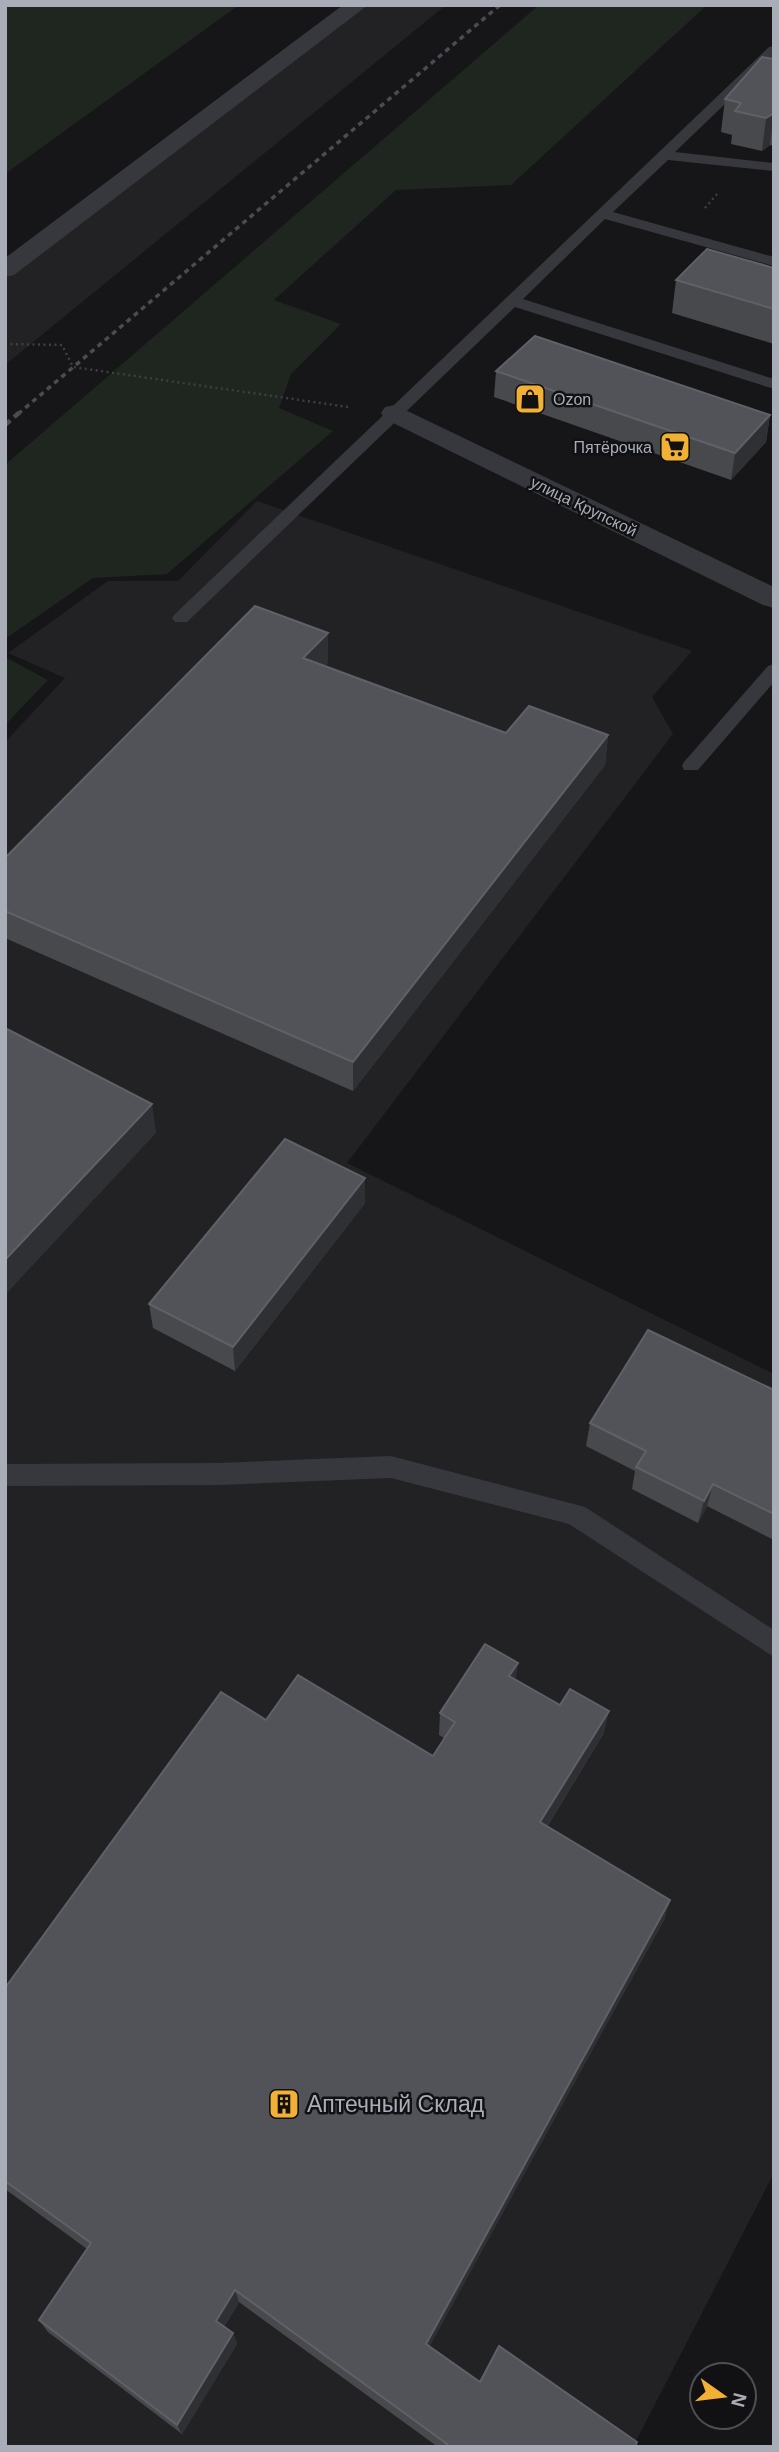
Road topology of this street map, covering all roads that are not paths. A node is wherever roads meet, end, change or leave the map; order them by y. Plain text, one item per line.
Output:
1 (357, 5) edge
2 (770, 57) edge
3 (664, 155) junction
4 (774, 167) edge
5 (602, 214) junction
6 (774, 262) edge
7 (5, 270) edge
8 (513, 301) junction
9 (774, 384) edge
10 (395, 413) junction
11 (774, 600) edge
12 (181, 618) dead end
13 (774, 670) edge
14 (691, 766) dead end
15 (5, 1475) edge
16 (774, 1645) edge

1 - 7 street
2 - 3 lane
3 - 4 lane
3 - 5 lane
5 - 6 lane
5 - 8 lane
8 - 9 lane
8 - 10 lane
10 - 11 street, улица Крупской
10 - 12 lane
13 - 14 lane
15 - 16 lane

